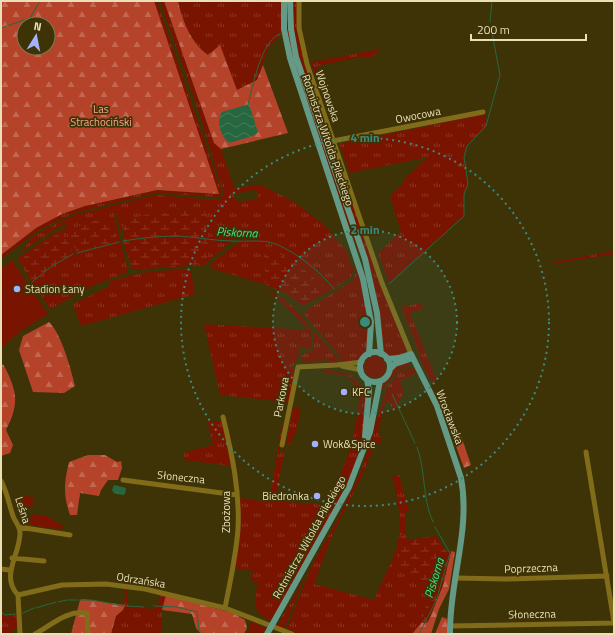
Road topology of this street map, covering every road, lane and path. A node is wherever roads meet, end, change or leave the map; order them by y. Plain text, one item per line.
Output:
1 (284, 1) edge
2 (290, 1) edge
3 (299, 1) edge
4 (483, 112) dead end
5 (333, 142) junction
6 (360, 218) joint
7 (369, 354) junction
8 (382, 354) junction
9 (412, 356) junction
10 (387, 359) junction
11 (362, 362) junction
12 (337, 365) junction
13 (390, 369) junction
14 (361, 370) junction
15 (367, 380) junction
16 (380, 381) junction
17 (223, 417) dead end
18 (282, 445) dead end
19 (364, 448) junction
20 (586, 452) dead end
21 (1, 480) edge
22 (122, 480) dead end
23 (237, 495) junction
24 (20, 527) junction
25 (70, 536) dead end
26 (12, 558) junction
27 (44, 561) dead end
28 (1, 569) edge
29 (8, 570) junction
30 (607, 576) junction
31 (455, 578) junction
32 (18, 595) junction
33 (225, 608) junction
34 (614, 622) edge
35 (450, 626) junction
36 (268, 632) edge
37 (20, 634) edge
38 (35, 634) edge
39 (88, 634) edge
40 (292, 634) edge
41 (450, 634) edge

1 - 7 main road, Rotmistrza Witolda Pileckiego
2 - 8 main road, Rotmistrza Witolda Pileckiego
3 - 5 street, Wojnowska
4 - 5 street, Owocowa
5 - 6 street, Wojnowska
6 - 9 street, Wrocławska
7 - 8 main road
7 - 11 main road
8 - 10 main road
9 - 10 main road
9 - 13 main road
9 - 31 main road, Wrocławska
10 - 13 main road
11 - 12 street
11 - 14 main road
12 - 14 street
12 - 18 street, Parkowa
13 - 16 main road
14 - 15 main road
15 - 16 main road
15 - 19 main road, Rotmistrza Witolda Pileckiego
16 - 19 main road, Rotmistrza Witolda Pileckiego
17 - 23 street, Zbożowa
19 - 36 main road, Rotmistrza Witolda Pileckiego
20 - 30 street
21 - 24 street, Leśna
22 - 23 street, Słoneczna
23 - 33 street, Zbożowa
24 - 25 street
24 - 26 street, Leśna
26 - 27 street
26 - 29 street, Leśna
28 - 29 street
29 - 32 street
30 - 31 street, Poprzeczna
30 - 34 street
31 - 35 main road, Wrocławska
32 - 33 street, Odrzańska
32 - 37 street
33 - 40 street, Odrzańska
34 - 35 street, Słoneczna
35 - 41 main road, Wrocławska
38 - 39 street

